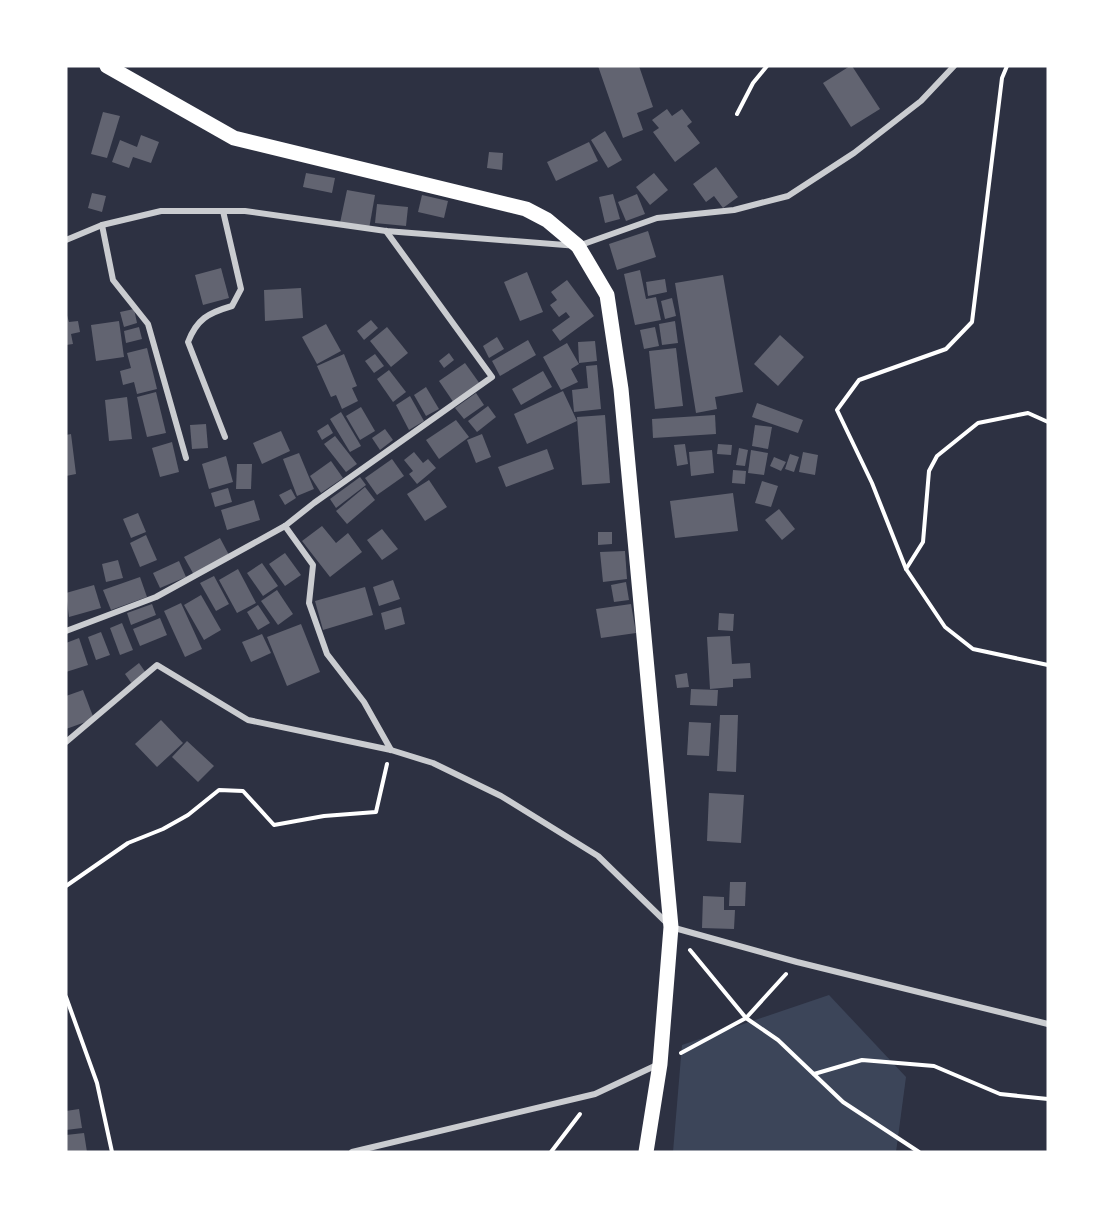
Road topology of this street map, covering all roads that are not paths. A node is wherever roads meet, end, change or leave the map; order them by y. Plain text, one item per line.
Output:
1 (107, 66) edge
2 (954, 66) edge
3 (223, 211) junction
4 (102, 225) junction
5 (386, 231) junction
6 (66, 240) edge
7 (578, 246) junction
8 (225, 437) dead end
9 (186, 458) dead end
10 (285, 526) junction
11 (66, 631) edge
12 (66, 742) edge
13 (390, 750) junction
14 (670, 927) junction
15 (1048, 1024) edge
16 (660, 1064) junction
17 (352, 1152) edge
18 (646, 1152) edge

1 - 7 main road
2 - 7 street
3 - 4 street
3 - 5 street
3 - 8 street
4 - 6 street
4 - 9 street
5 - 7 street
5 - 10 street
7 - 14 main road
10 - 11 street
10 - 13 street
12 - 13 street
13 - 14 street
14 - 15 street
14 - 16 main road
16 - 17 street
16 - 18 main road

